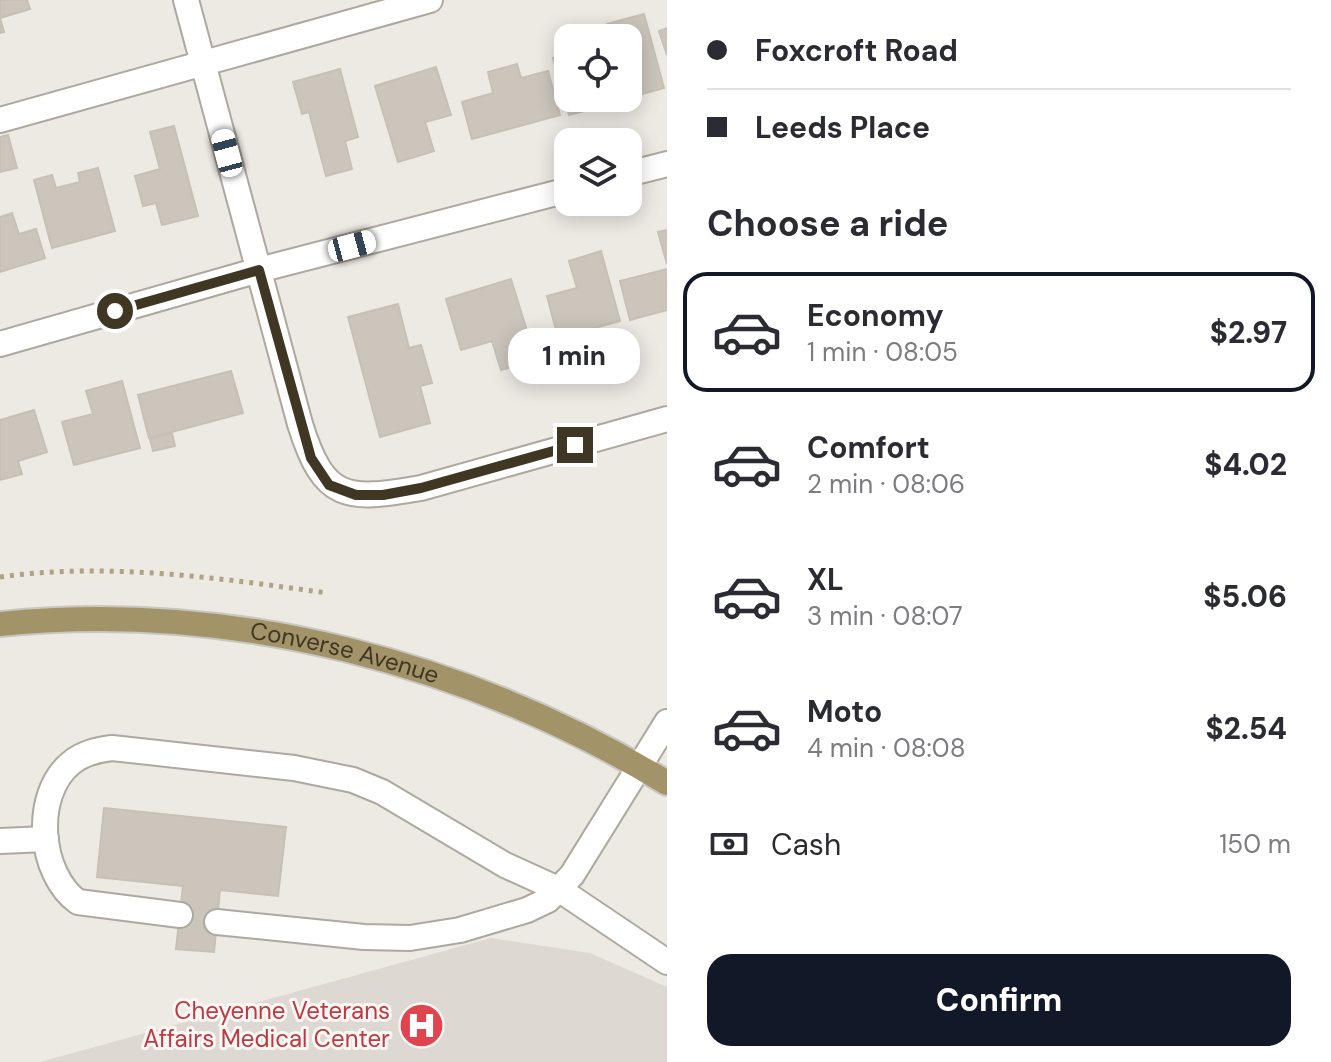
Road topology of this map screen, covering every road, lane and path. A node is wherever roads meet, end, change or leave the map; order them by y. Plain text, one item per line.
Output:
1 (186, 0) edge
2 (430, 0) edge
3 (203, 65) junction
4 (0, 120) edge
5 (667, 164) edge
6 (642, 170) edge
7 (554, 194) edge
8 (259, 270) junction
9 (0, 344) edge
10 (667, 419) edge
11 (0, 577) edge
12 (327, 593) dead end
13 (0, 624) edge
14 (667, 722) edge
15 (640, 767) junction
16 (667, 783) edge
17 (46, 839) junction
18 (0, 841) edge
19 (560, 890) junction
20 (180, 915) dead end
21 (217, 922) dead end
22 (667, 962) edge

1 - 3 street
2 - 3 street
3 - 4 street
3 - 8 street
5 - 6 street
7 - 8 street
8 - 9 street
8 - 10 street
11 - 12 path
13 - 15 main road, Converse Avenue
14 - 15 street
15 - 16 main road, Converse Avenue
15 - 19 street
17 - 18 street
17 - 19 street
17 - 20 street
19 - 21 street
19 - 22 street

